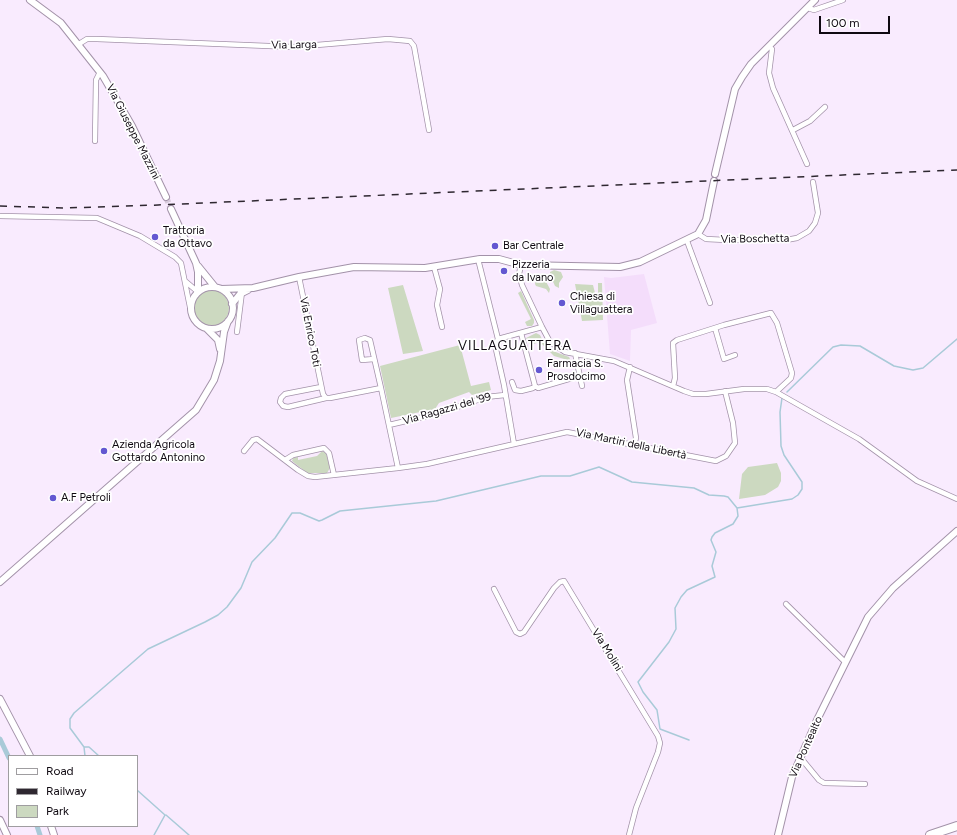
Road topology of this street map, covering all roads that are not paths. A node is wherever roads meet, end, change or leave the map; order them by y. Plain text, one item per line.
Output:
1 (30, 0) edge
2 (815, 0) edge
3 (843, 0) edge
4 (808, 8) junction
5 (79, 44) junction
6 (769, 46) junction
7 (100, 72) junction
8 (825, 107) dead end
9 (429, 130) dead end
10 (793, 130) junction
11 (95, 141) dead end
12 (807, 164) dead end
13 (715, 174) dead end
14 (714, 181) dead end
15 (813, 182) dead end
16 (166, 197) tunnel mouth
17 (171, 209) tunnel mouth
18 (0, 216) edge
19 (698, 234) junction
20 (687, 241) junction
21 (478, 259) junction
22 (196, 263) junction
23 (521, 265) junction
24 (434, 267) junction
25 (299, 277) junction
26 (198, 279) junction
27 (185, 281) junction
28 (218, 288) junction
29 (198, 292) junction
30 (242, 292) junction
31 (710, 303) dead end
32 (232, 304) junction
33 (191, 312) junction
34 (228, 321) junction
35 (442, 327) dead end
36 (542, 327) junction
37 (206, 328) junction
38 (715, 328) junction
39 (238, 332) dead end
40 (521, 333) junction
41 (498, 339) junction
42 (575, 353) junction
43 (221, 354) junction
44 (735, 355) dead end
45 (374, 359) junction
46 (630, 368) junction
47 (579, 376) junction
48 (512, 382) dead end
49 (535, 386) junction
50 (582, 386) dead end
51 (673, 386) junction
52 (321, 387) junction
53 (381, 388) junction
54 (725, 392) junction
55 (776, 392) junction
56 (506, 395) junction
57 (326, 398) junction
58 (389, 425) junction
59 (514, 444) junction
60 (634, 445) junction
61 (244, 451) dead end
62 (285, 460) junction
63 (398, 468) junction
64 (334, 475) junction
65 (957, 499) edge
66 (957, 531) edge
67 (0, 582) edge
68 (494, 589) dead end
69 (786, 604) dead end
70 (845, 662) junction
71 (0, 699) edge
72 (29, 755) edge
73 (800, 757) junction
74 (865, 784) dead end
75 (0, 820) edge
76 (957, 826) edge
77 (7, 835) edge
78 (629, 835) edge
79 (778, 835) edge
80 (930, 835) edge

1 - 5 street, Via Giuseppe Mazzini
2 - 4 street
3 - 4 street
4 - 6 street
5 - 7 street, Via Giuseppe Mazzini
5 - 9 street, Via Larga
6 - 10 street
6 - 13 street
7 - 11 street
7 - 16 street, Via Giuseppe Mazzini
8 - 10 street
10 - 12 street
14 - 19 street
15 - 19 street, Via Boschetta
17 - 22 street
18 - 27 street
19 - 20 street
20 - 23 street
20 - 31 street
21 - 23 street
21 - 24 street
21 - 41 street
22 - 26 street
22 - 28 street
23 - 36 street
24 - 25 street
24 - 35 street
25 - 30 street
25 - 52 street, Via Enrico Toti
26 - 27 street
26 - 29 street
27 - 29 street
27 - 33 street
28 - 29 street
28 - 30 street
28 - 32 street
29 - 33 street
30 - 32 street
30 - 39 street
32 - 34 street
33 - 37 street
34 - 37 street
34 - 43 street
36 - 40 street
36 - 42 street
37 - 43 street
38 - 44 street
38 - 51 street
38 - 55 street
40 - 41 street
40 - 49 street
41 - 56 street
42 - 46 street
42 - 47 street
43 - 67 street
45 - 45 street
45 - 53 street
46 - 51 street
46 - 60 street
47 - 49 street
47 - 50 street
48 - 49 street
51 - 54 street
52 - 57 street, Via Enrico Toti
52 - 57 street
53 - 57 street
53 - 58 street
54 - 55 street
54 - 60 street, Via Martiri della Libertà
55 - 65 street
56 - 58 street, Via Ragazzi del '99
56 - 59 street
58 - 63 street
59 - 60 street, Via Martiri della Libertà
59 - 63 street, Via Martiri della Libertà
61 - 62 street, Via Martiri della Libertà
62 - 64 street, Via Martiri della Libertà
62 - 64 street
63 - 64 street, Via Martiri della Libertà
66 - 70 street, Via Pontealto
68 - 78 street, Via Molini
69 - 70 street
70 - 73 street, Via Pontealto
71 - 72 street
73 - 74 street
73 - 79 street, Via Pontealto
75 - 77 street
76 - 80 highway

